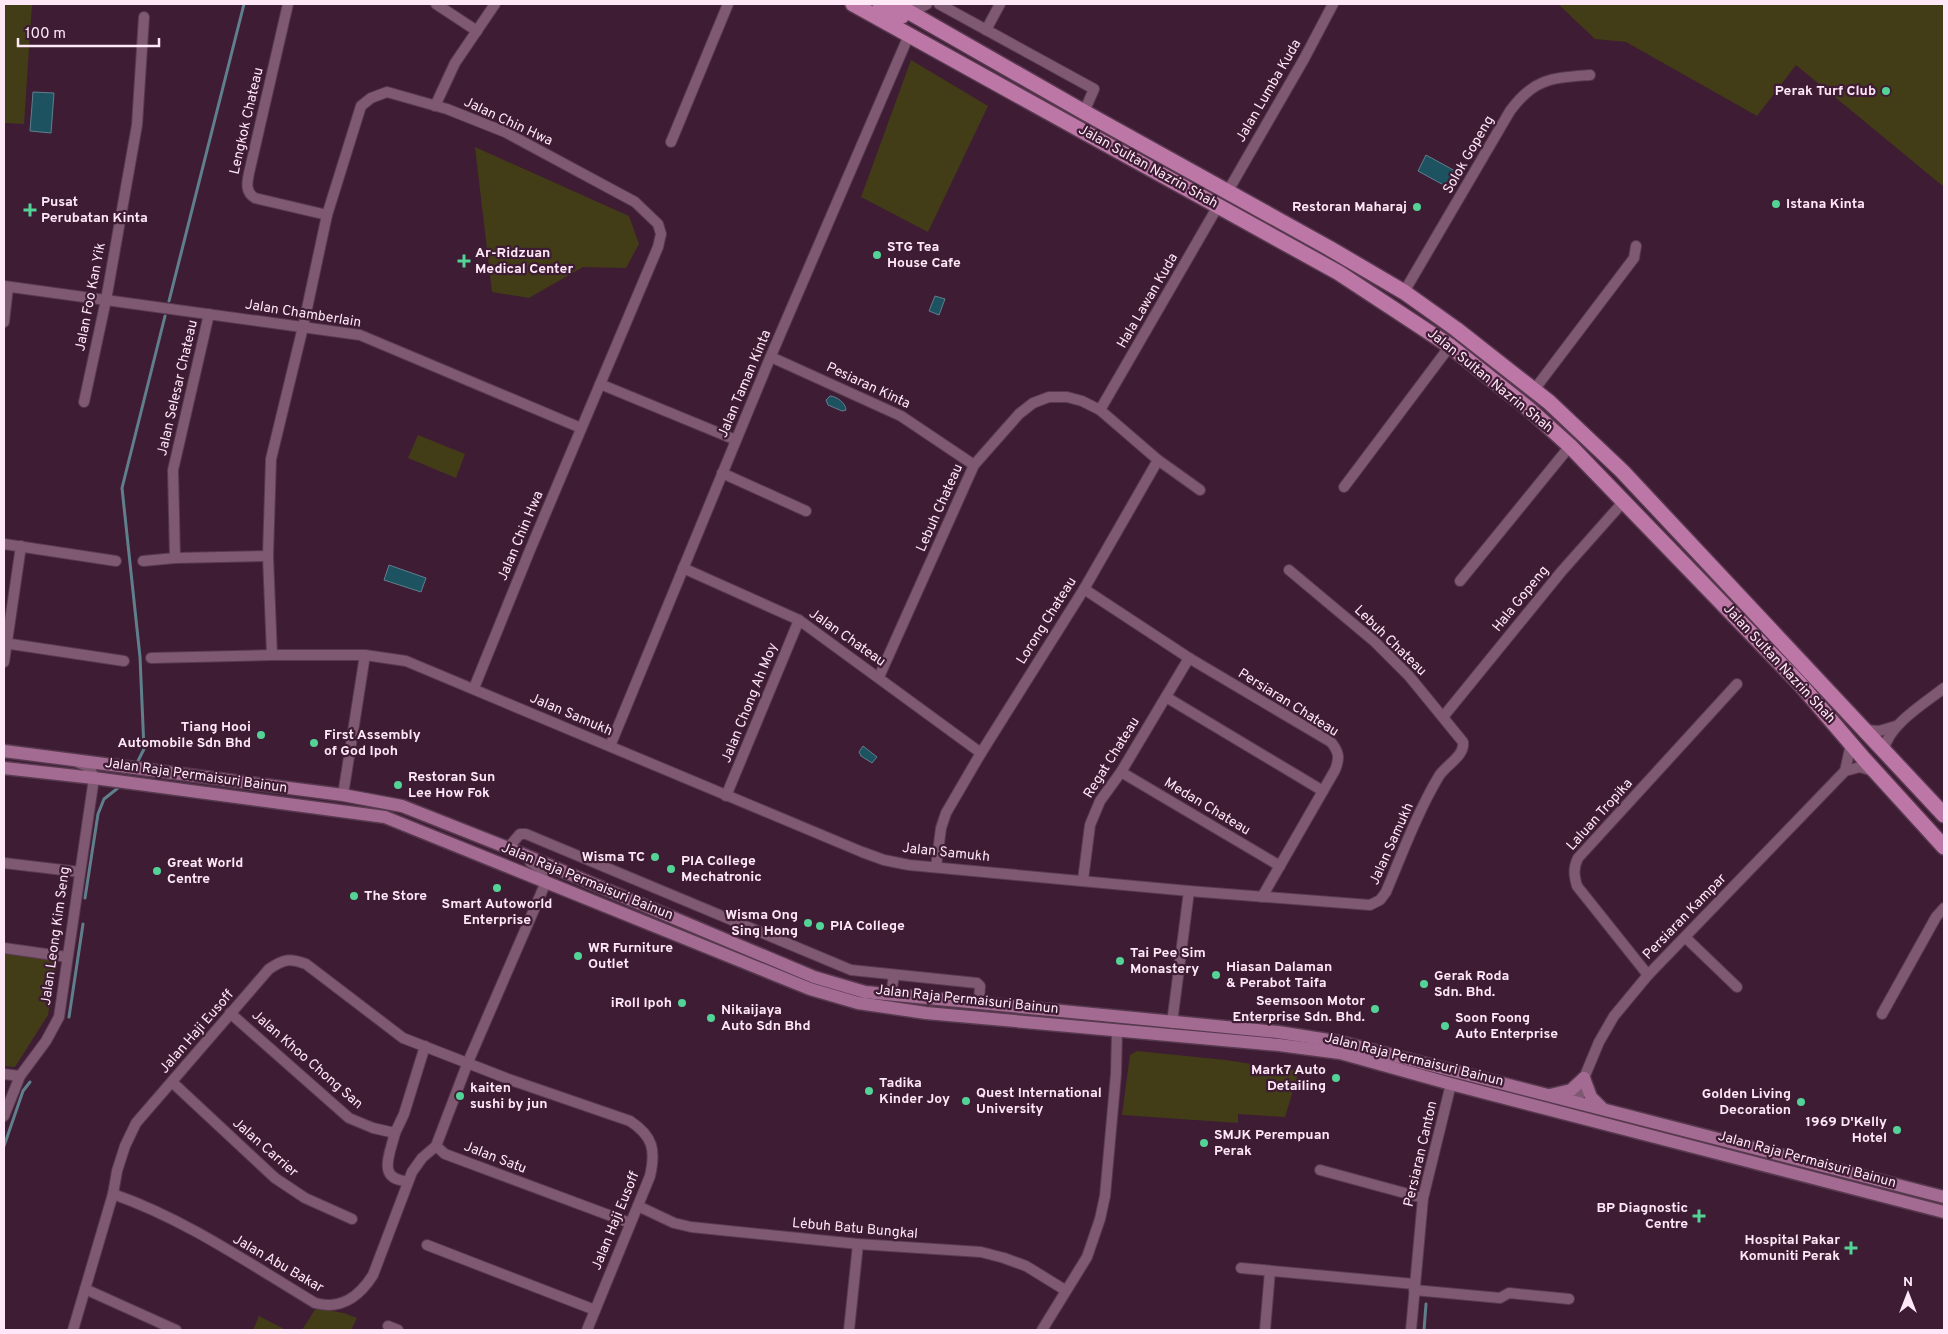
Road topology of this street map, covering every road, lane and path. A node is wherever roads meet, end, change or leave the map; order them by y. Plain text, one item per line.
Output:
1 (288, 4) edge
2 (436, 4) edge
3 (495, 4) edge
4 (728, 4) edge
5 (853, 4) edge
6 (880, 4) edge
7 (927, 4) edge
8 (939, 4) edge
9 (1000, 4) edge
10 (1333, 4) edge
11 (898, 5) edge
12 (144, 17) dead end
13 (986, 30) junction
14 (477, 31) junction
15 (910, 35) junction
16 (1590, 76) dead end
17 (435, 106) junction
18 (1084, 112) junction
19 (671, 142) dead end
20 (1228, 191) junction
21 (1218, 206) junction
22 (327, 215) junction
23 (1636, 246) dead end
24 (6, 286) edge
25 (1404, 292) junction
26 (106, 300) junction
27 (209, 314) junction
28 (4, 322) edge
29 (303, 327) junction
30 (1450, 346) junction
31 (771, 357) junction
32 (600, 384) junction
33 (1534, 390) junction
34 (84, 402) dead end
35 (1100, 410) junction
36 (581, 428) junction
37 (736, 440) junction
38 (1570, 446) junction
39 (1158, 460) junction
40 (974, 465) junction
41 (722, 474) junction
42 (1344, 487) dead end
43 (1200, 490) dead end
44 (1624, 502) junction
45 (806, 512) dead end
46 (4, 544) edge
47 (21, 546) junction
48 (268, 556) junction
49 (175, 558) junction
50 (116, 561) dead end
51 (143, 561) dead end
52 (684, 568) junction
53 (1288, 570) dead end
54 (1460, 581) dead end
55 (1084, 589) junction
56 (799, 620) junction
57 (5, 644) edge
58 (272, 655) junction
59 (365, 655) junction
60 (152, 658) dead end
61 (1188, 658) junction
62 (124, 661) dead end
63 (4, 662) edge
64 (879, 677) junction
65 (1737, 684) dead end
66 (474, 688) junction
67 (1944, 688) edge
68 (1166, 696) junction
69 (1443, 717) junction
70 (1896, 726) junction
71 (1866, 730) junction
72 (1463, 742) joint
73 (1851, 744) junction
74 (610, 746) junction
75 (1884, 750) junction
76 (4, 751) edge
77 (981, 753) junction
78 (71, 760) junction
79 (4, 768) edge
80 (1845, 771) junction
81 (1874, 771) junction
82 (1121, 772) junction
83 (94, 778) junction
84 (1323, 791) junction
85 (343, 795) junction
86 (726, 796) junction
87 (1944, 816) edge
88 (1944, 847) edge
89 (510, 849) junction
90 (4, 863) edge
91 (1280, 866) junction
92 (936, 867) junction
93 (80, 872) junction
94 (1083, 880) junction
95 (546, 882) junction
96 (1188, 891) junction
97 (1262, 896) junction
98 (1944, 908) edge
99 (1685, 937) junction
100 (4, 948) edge
101 (67, 957) junction
102 (894, 975) junction
103 (1648, 975) junction
104 (1737, 987) dead end
105 (891, 995) junction
106 (978, 1004) junction
107 (230, 1013) junction
108 (1075, 1013) junction
109 (1882, 1014) dead end
110 (1172, 1023) junction
111 (1117, 1032) junction
112 (425, 1046) junction
113 (468, 1062) junction
114 (4, 1074) edge
115 (20, 1076) junction
116 (1584, 1078) junction
117 (172, 1082) junction
118 (1451, 1084) junction
119 (1547, 1096) junction
120 (1577, 1103) junction
121 (1548, 1109) junction
122 (1606, 1111) junction
123 (4, 1116) edge
124 (1594, 1122) junction
125 (395, 1133) junction
126 (436, 1146) junction
127 (1320, 1170) dead end
128 (408, 1181) junction
129 (113, 1194) junction
130 (1944, 1197) edge
131 (1423, 1198) junction
132 (638, 1206) junction
133 (1944, 1212) edge
134 (352, 1219) dead end
135 (630, 1223) junction
136 (858, 1244) junction
137 (427, 1246) dead end
138 (1241, 1268) dead end
139 (1270, 1271) junction
140 (1414, 1287) junction
141 (85, 1289) junction
142 (1065, 1290) junction
143 (1569, 1298) dead end
144 (595, 1310) junction
145 (73, 1330) edge
146 (176, 1330) edge
147 (587, 1330) edge
148 (849, 1330) edge
149 (1042, 1330) edge
150 (1265, 1330) edge
151 (1412, 1330) edge

1 - 22 street, Lengkok Chateau
2 - 14 street
3 - 14 street
4 - 19 street
5 - 15 highway, Jalan Sultan Nazrin Shah
6 - 15 highway
7 - 11 street
8 - 13 street
9 - 13 street
10 - 20 street, Jalan Lumba Kuda
11 - 18 highway, Jalan Sultan Nazrin Shah
12 - 26 street, Jalan Foo Kan Yik
13 - 18 street
14 - 17 street
15 - 21 highway, Jalan Sultan Nazrin Shah
15 - 31 street, Jalan Taman Kinta
16 - 25 street, Solok Gopeng
17 - 22 street, Jalan Chin Hwa
17 - 32 street, Jalan Chin Hwa
18 - 20 highway, Jalan Sultan Nazrin Shah
20 - 25 highway, Jalan Sultan Nazrin Shah
21 - 30 highway, Jalan Sultan Nazrin Shah
21 - 35 street, Hala Lawan Kuda
22 - 29 street, Jalan Chin Hwa
23 - 33 street
24 - 26 street, Jalan Chamberlain
24 - 28 street
25 - 33 highway, Jalan Sultan Nazrin Shah
26 - 27 street, Jalan Chamberlain
26 - 34 street, Jalan Foo Kan Yik
27 - 29 street, Jalan Chamberlain
27 - 49 street, Jalan Selesar Chateau
29 - 36 street, Jalan Chamberlain
29 - 48 street, Jalan Chin Hwa
30 - 38 highway, Jalan Sultan Nazrin Shah
30 - 42 street
31 - 37 street, Jalan Taman Kinta
31 - 40 street, Pesiaran Kinta
32 - 36 street, Jalan Chin Hwa
32 - 37 street
33 - 71 highway, Jalan Sultan Nazrin Shah
35 - 39 street
35 - 40 street, Lebuh Chateau
36 - 66 street, Jalan Chin Hwa
37 - 41 street, Jalan Taman Kinta
38 - 44 highway, Jalan Sultan Nazrin Shah
38 - 54 street
39 - 43 street
39 - 55 street, Lorong Chateau
40 - 64 street, Lebuh Chateau
41 - 45 street
41 - 52 street, Jalan Taman Kinta
44 - 69 street, Hala Gopeng
44 - 73 highway, Jalan Sultan Nazrin Shah
46 - 47 street
47 - 50 street
47 - 57 street
48 - 49 street
48 - 58 street, Jalan Chin Hwa
49 - 51 street
52 - 56 street, Jalan Chateau
52 - 74 street, Jalan Taman Kinta
53 - 69 street, Lebuh Chateau
55 - 61 street, Persiaran Chateau
55 - 77 street, Lorong Chateau
56 - 64 street, Jalan Chateau
56 - 86 street, Jalan Chong Ah Moy
57 - 62 street
57 - 63 street
58 - 59 street, Jalan Samukh
58 - 60 street, Jalan Samukh
59 - 66 street, Jalan Samukh
59 - 85 street
61 - 68 street, Regat Chateau
61 - 84 street, Persiaran Chateau
64 - 77 street, Jalan Chateau
65 - 103 street, Laluan Tropika
66 - 74 street, Jalan Samukh
67 - 70 street
68 - 82 street, Regat Chateau
68 - 84 street
69 - 72 street, Lebuh Chateau
70 - 71 street
70 - 75 street
71 - 75 highway, Jalan Sultan Nazrin Shah
72 - 97 street, Jalan Samukh
73 - 80 street
73 - 81 highway, Jalan Sultan Nazrin Shah
74 - 86 street, Jalan Samukh
75 - 87 highway, Jalan Sultan Nazrin Shah
76 - 78 main road, Jalan Raja Permaisuri Bainun
77 - 92 street, Lorong Chateau
78 - 83 street
78 - 85 main road, Jalan Raja Permaisuri Bainun
79 - 83 main road, Jalan Raja Permaisuri Bainun
80 - 81 street
80 - 99 street, Persiaran Kampar
81 - 88 highway, Jalan Sultan Nazrin Shah
82 - 91 street, Medan Chateau
82 - 94 street, Regat Chateau
83 - 93 street, Jalan Leong Kim Seng
83 - 95 main road, Jalan Raja Permaisuri Bainun
84 - 91 street, Persiaran Chateau
85 - 89 main road, Jalan Raja Permaisuri Bainun
86 - 92 street, Jalan Samukh
89 - 95 street
89 - 102 street, Jalan Raja Permaisuri Bainun
89 - 105 main road, Jalan Raja Permaisuri Bainun
90 - 93 street
91 - 97 street, Persiaran Chateau
92 - 94 street, Jalan Samukh
93 - 101 street, Jalan Leong Kim Seng
94 - 96 street, Jalan Samukh
95 - 111 main road, Jalan Raja Permaisuri Bainun
95 - 113 street
96 - 97 street, Jalan Samukh
96 - 110 street
98 - 109 street
99 - 103 street, Persiaran Kampar
99 - 104 street
100 - 101 street
101 - 115 street, Jalan Leong Kim Seng
102 - 105 street
102 - 106 street, Jalan Raja Permaisuri Bainun
103 - 116 street, Persiaran Kampar
105 - 106 main road, Jalan Raja Permaisuri Bainun
106 - 108 main road, Jalan Raja Permaisuri Bainun
107 - 112 street, Jalan Haji Eusoff
107 - 117 street, Jalan Haji Eusoff
107 - 125 street, Jalan Khoo Chong San
108 - 110 main road, Jalan Raja Permaisuri Bainun
108 - 111 main road
110 - 119 main road, Jalan Raja Permaisuri Bainun
111 - 118 main road, Jalan Raja Permaisuri Bainun
111 - 142 street
112 - 113 street, Jalan Haji Eusoff
112 - 125 street
113 - 126 street
113 - 132 street, Jalan Haji Eusoff
114 - 115 street
115 - 123 street, Jalan Leong Kim Seng
116 - 119 main road
116 - 120 street, Persiaran Kampar
116 - 122 main road
117 - 129 street, Jalan Haji Eusoff
117 - 134 street, Jalan Carrier
118 - 121 main road, Jalan Raja Permaisuri Bainun
118 - 131 street, Persiaran Canton
119 - 120 main road, Jalan Raja Permaisuri Bainun
120 - 121 main road
120 - 122 main road, Jalan Raja Permaisuri Bainun
120 - 124 main road
121 - 124 main road, Jalan Raja Permaisuri Bainun
122 - 130 main road, Jalan Raja Permaisuri Bainun
124 - 133 main road, Jalan Raja Permaisuri Bainun
125 - 128 street
126 - 128 street, Jalan Abu Bakar
126 - 135 street, Jalan Satu
127 - 131 street
128 - 129 street, Jalan Abu Bakar
129 - 141 street, Jalan Haji Eusoff
131 - 140 street, Persiaran Canton
132 - 135 street, Jalan Haji Eusoff
132 - 136 street, Lebuh Batu Bungkal
135 - 144 street, Jalan Haji Eusoff
136 - 142 street, Lebuh Batu Bungkal
136 - 148 street
137 - 144 street
138 - 139 street
139 - 140 street
139 - 150 street
140 - 143 street
140 - 151 street, Persiaran Canton
141 - 145 street, Jalan Haji Eusoff
141 - 146 street
142 - 149 street
144 - 147 street, Jalan Haji Eusoff

